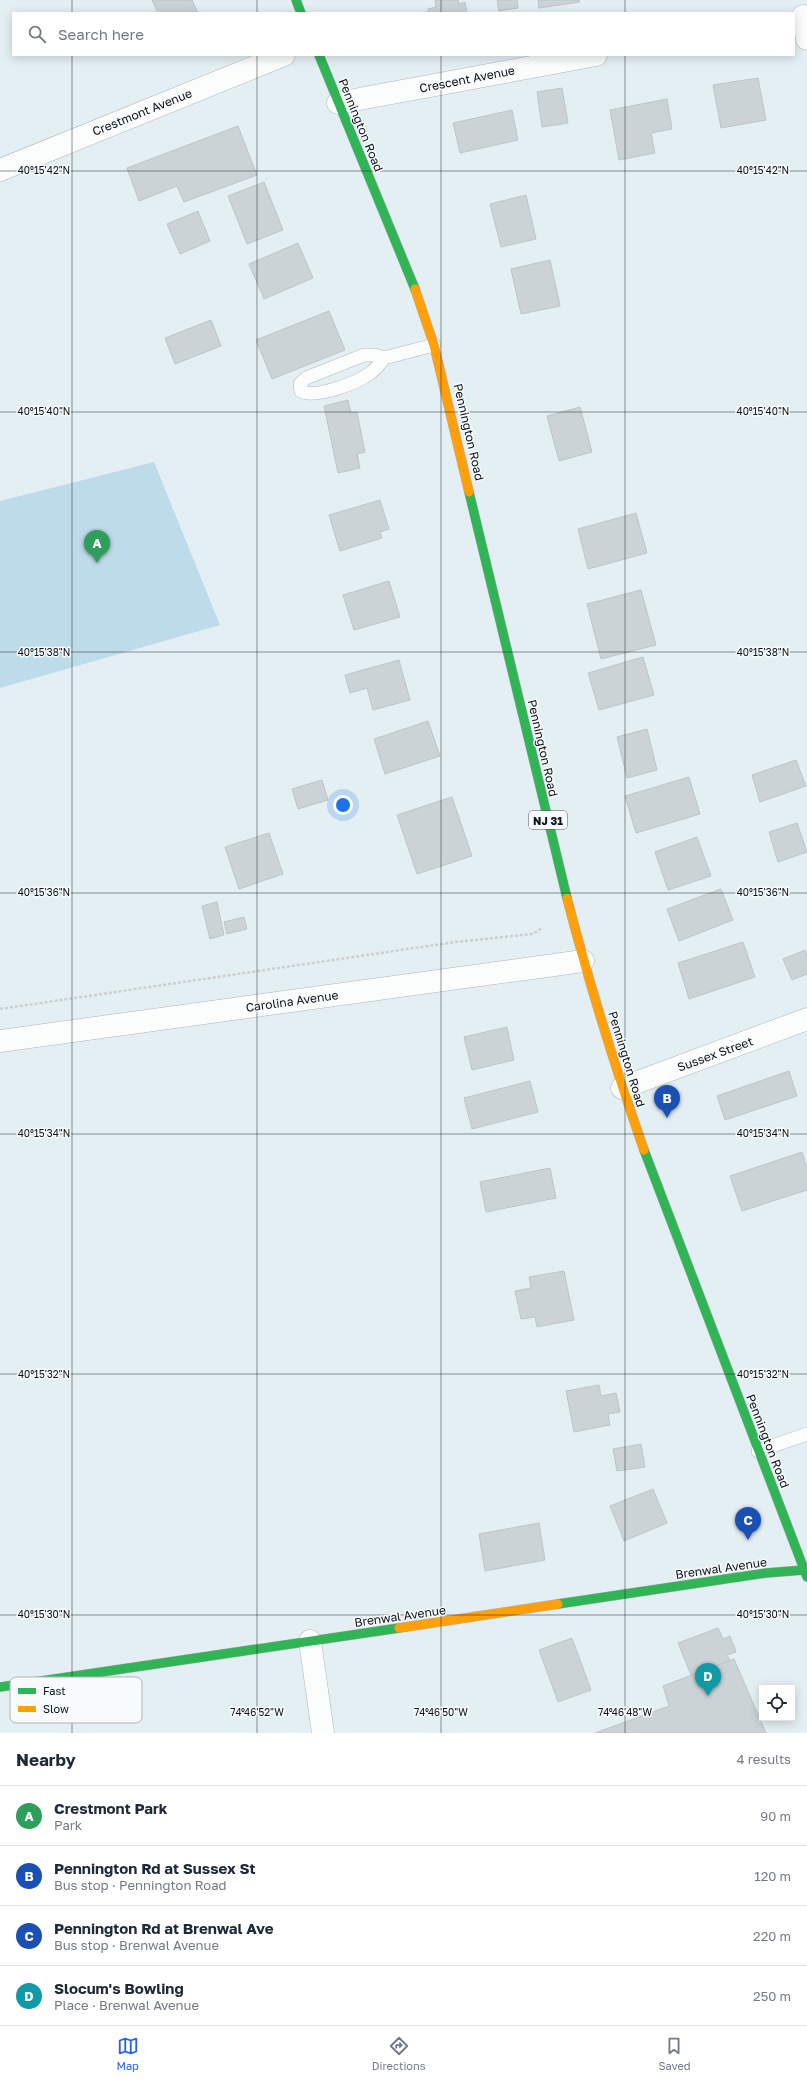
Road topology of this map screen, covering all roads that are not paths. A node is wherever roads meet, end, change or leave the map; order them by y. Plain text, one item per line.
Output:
1 (296, 0) edge
2 (301, 12) edge
3 (801, 16) edge
4 (807, 39) edge
5 (282, 56) edge
6 (319, 56) edge
7 (591, 56) edge
8 (338, 103) junction
9 (0, 170) edge
10 (434, 344) junction
11 (384, 358) junction
12 (583, 960) junction
13 (807, 1020) edge
14 (0, 1041) edge
15 (622, 1088) junction
16 (807, 1434) edge
17 (758, 1451) junction
18 (805, 1574) edge
19 (310, 1641) junction
20 (67, 1677) edge
21 (10, 1686) edge
22 (0, 1687) edge
23 (323, 1733) edge

1 - 2 main road
3 - 4 street
5 - 9 street, Crestmont Avenue
6 - 8 main road, Pennington Road / NJ 31
7 - 8 street, Crescent Avenue
8 - 10 main road, Pennington Road / NJ 31
10 - 11 lane
10 - 12 main road, Pennington Road / NJ 31
11 - 11 lane
12 - 14 street, Carolina Avenue
12 - 15 main road, Pennington Road / NJ 31
13 - 15 street, Sussex Street
15 - 17 main road, Pennington Road / NJ 31
16 - 17 lane
17 - 18 main road, Pennington Road / NJ 31
18 - 19 main road, Brenwal Avenue
19 - 20 main road, Brenwal Avenue
19 - 23 street
21 - 22 main road, Brenwal Avenue

